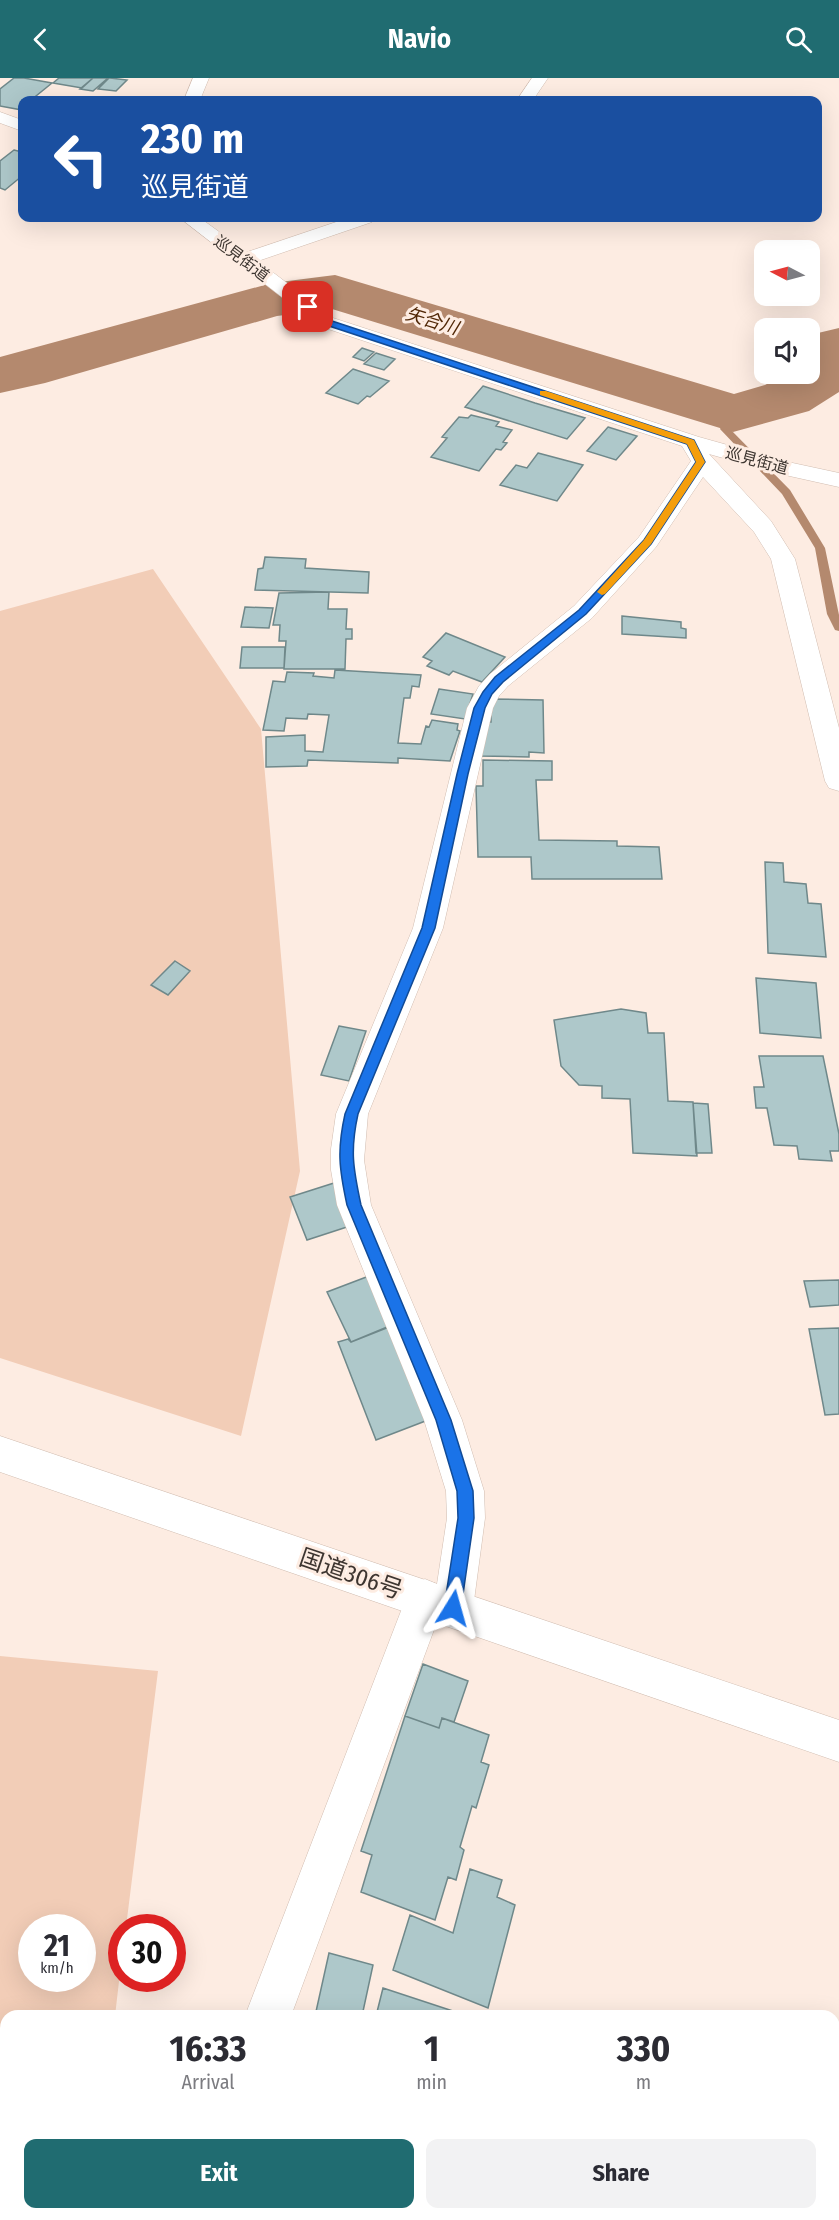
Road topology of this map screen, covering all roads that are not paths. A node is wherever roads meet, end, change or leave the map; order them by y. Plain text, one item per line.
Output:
1 (201, 78) edge
2 (540, 78) edge
3 (194, 96) edge
4 (528, 96) edge
5 (0, 117) edge
6 (18, 124) edge
7 (194, 222) edge
8 (353, 222) edge
9 (243, 260) junction
10 (702, 451) junction
11 (791, 469) junction
12 (839, 469) edge
13 (839, 480) edge
14 (839, 781) edge
15 (0, 1454) edge
16 (439, 1604) junction
17 (839, 1741) edge
18 (270, 2010) edge

1 - 3 main road
2 - 4 main road
5 - 6 main road
7 - 9 main road, 巡見街道
8 - 9 main road
9 - 10 main road, 巡見街道
10 - 11 main road, 巡見街道
10 - 14 main road
10 - 16 main road
11 - 12 main road
11 - 13 main road, 巡見街道
15 - 16 main road, 国道306号
16 - 17 main road, 国道306号
16 - 18 main road

